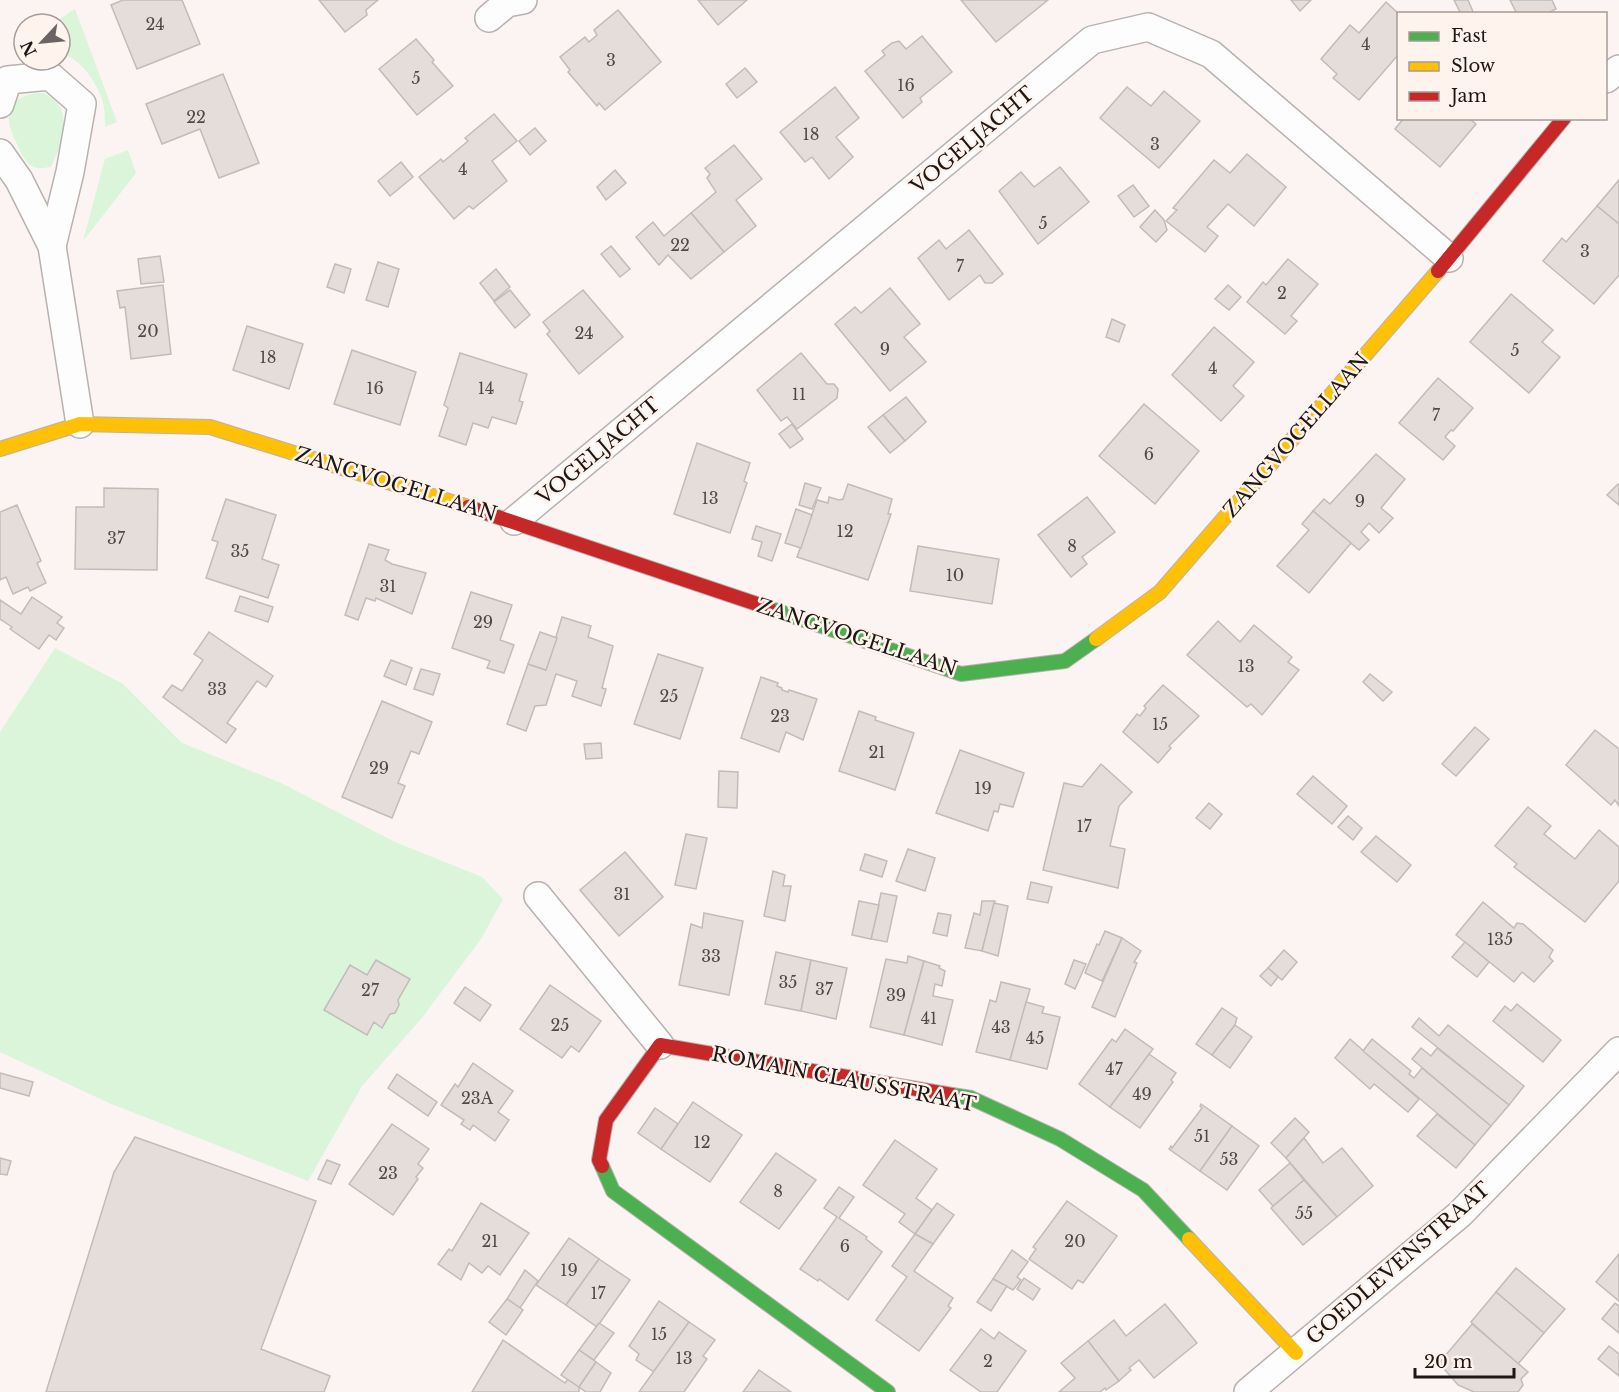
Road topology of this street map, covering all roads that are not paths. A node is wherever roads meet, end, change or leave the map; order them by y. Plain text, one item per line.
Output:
1 (523, 0) edge
2 (489, 18) dead end
3 (0, 104) edge
4 (1562, 120) edge
5 (0, 153) edge
6 (52, 246) junction
7 (1449, 258) junction
8 (80, 424) junction
9 (0, 449) edge
10 (514, 521) junction
11 (538, 896) dead end
12 (660, 1045) junction
13 (1619, 1051) edge
14 (1296, 1353) junction
15 (888, 1392) edge
16 (1248, 1392) edge

1 - 2 street
3 - 6 street
4 - 7 street, ZANGVOGELLAAN
5 - 6 street
6 - 8 street
7 - 10 street, ZANGVOGELLAAN
7 - 10 street, VOGELJACHT
8 - 9 street, ZANGVOGELLAAN
8 - 10 street, ZANGVOGELLAAN
11 - 12 street
12 - 14 street, ROMAIN CLAUSSTRAAT
12 - 15 street
13 - 14 street, GOEDLEVENSTRAAT
14 - 16 street, GOEDLEVENSTRAAT

